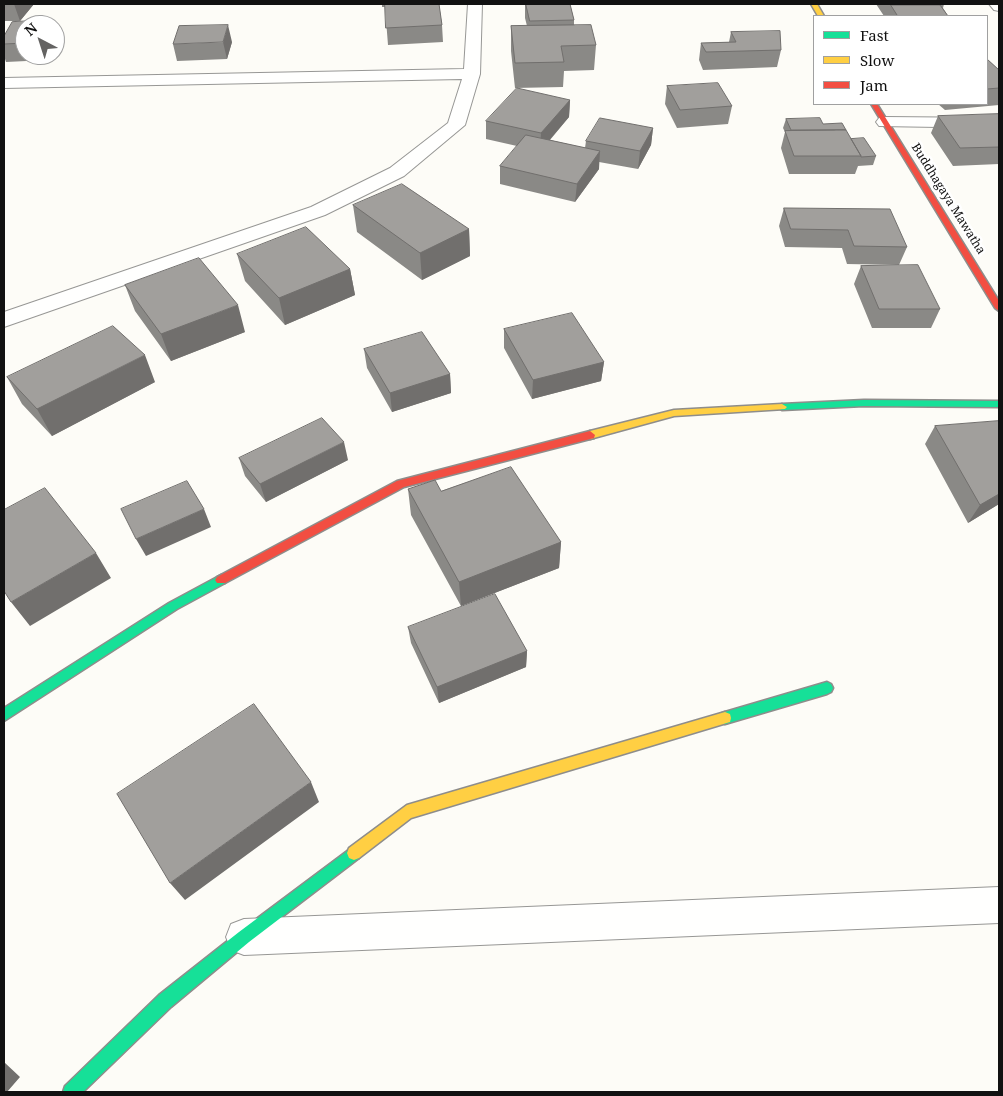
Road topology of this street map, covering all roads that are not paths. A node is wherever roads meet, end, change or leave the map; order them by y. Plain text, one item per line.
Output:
1 (474, 4) edge
2 (814, 4) edge
3 (996, 4) edge
4 (999, 7) edge
5 (820, 15) edge
6 (472, 74) junction
7 (4, 83) edge
8 (875, 105) edge
9 (885, 122) junction
10 (999, 122) edge
11 (999, 308) edge
12 (4, 320) edge
13 (999, 404) edge
14 (827, 688) dead end
15 (4, 715) edge
16 (999, 905) edge
17 (244, 937) junction
18 (71, 1092) edge

1 - 6 street
2 - 5 street
3 - 4 street
6 - 7 street
6 - 12 street
8 - 9 street, Buddhagaya Mawatha
9 - 10 street
9 - 11 street, Buddhagaya Mawatha
13 - 15 street
14 - 17 street
16 - 17 street
17 - 18 street

